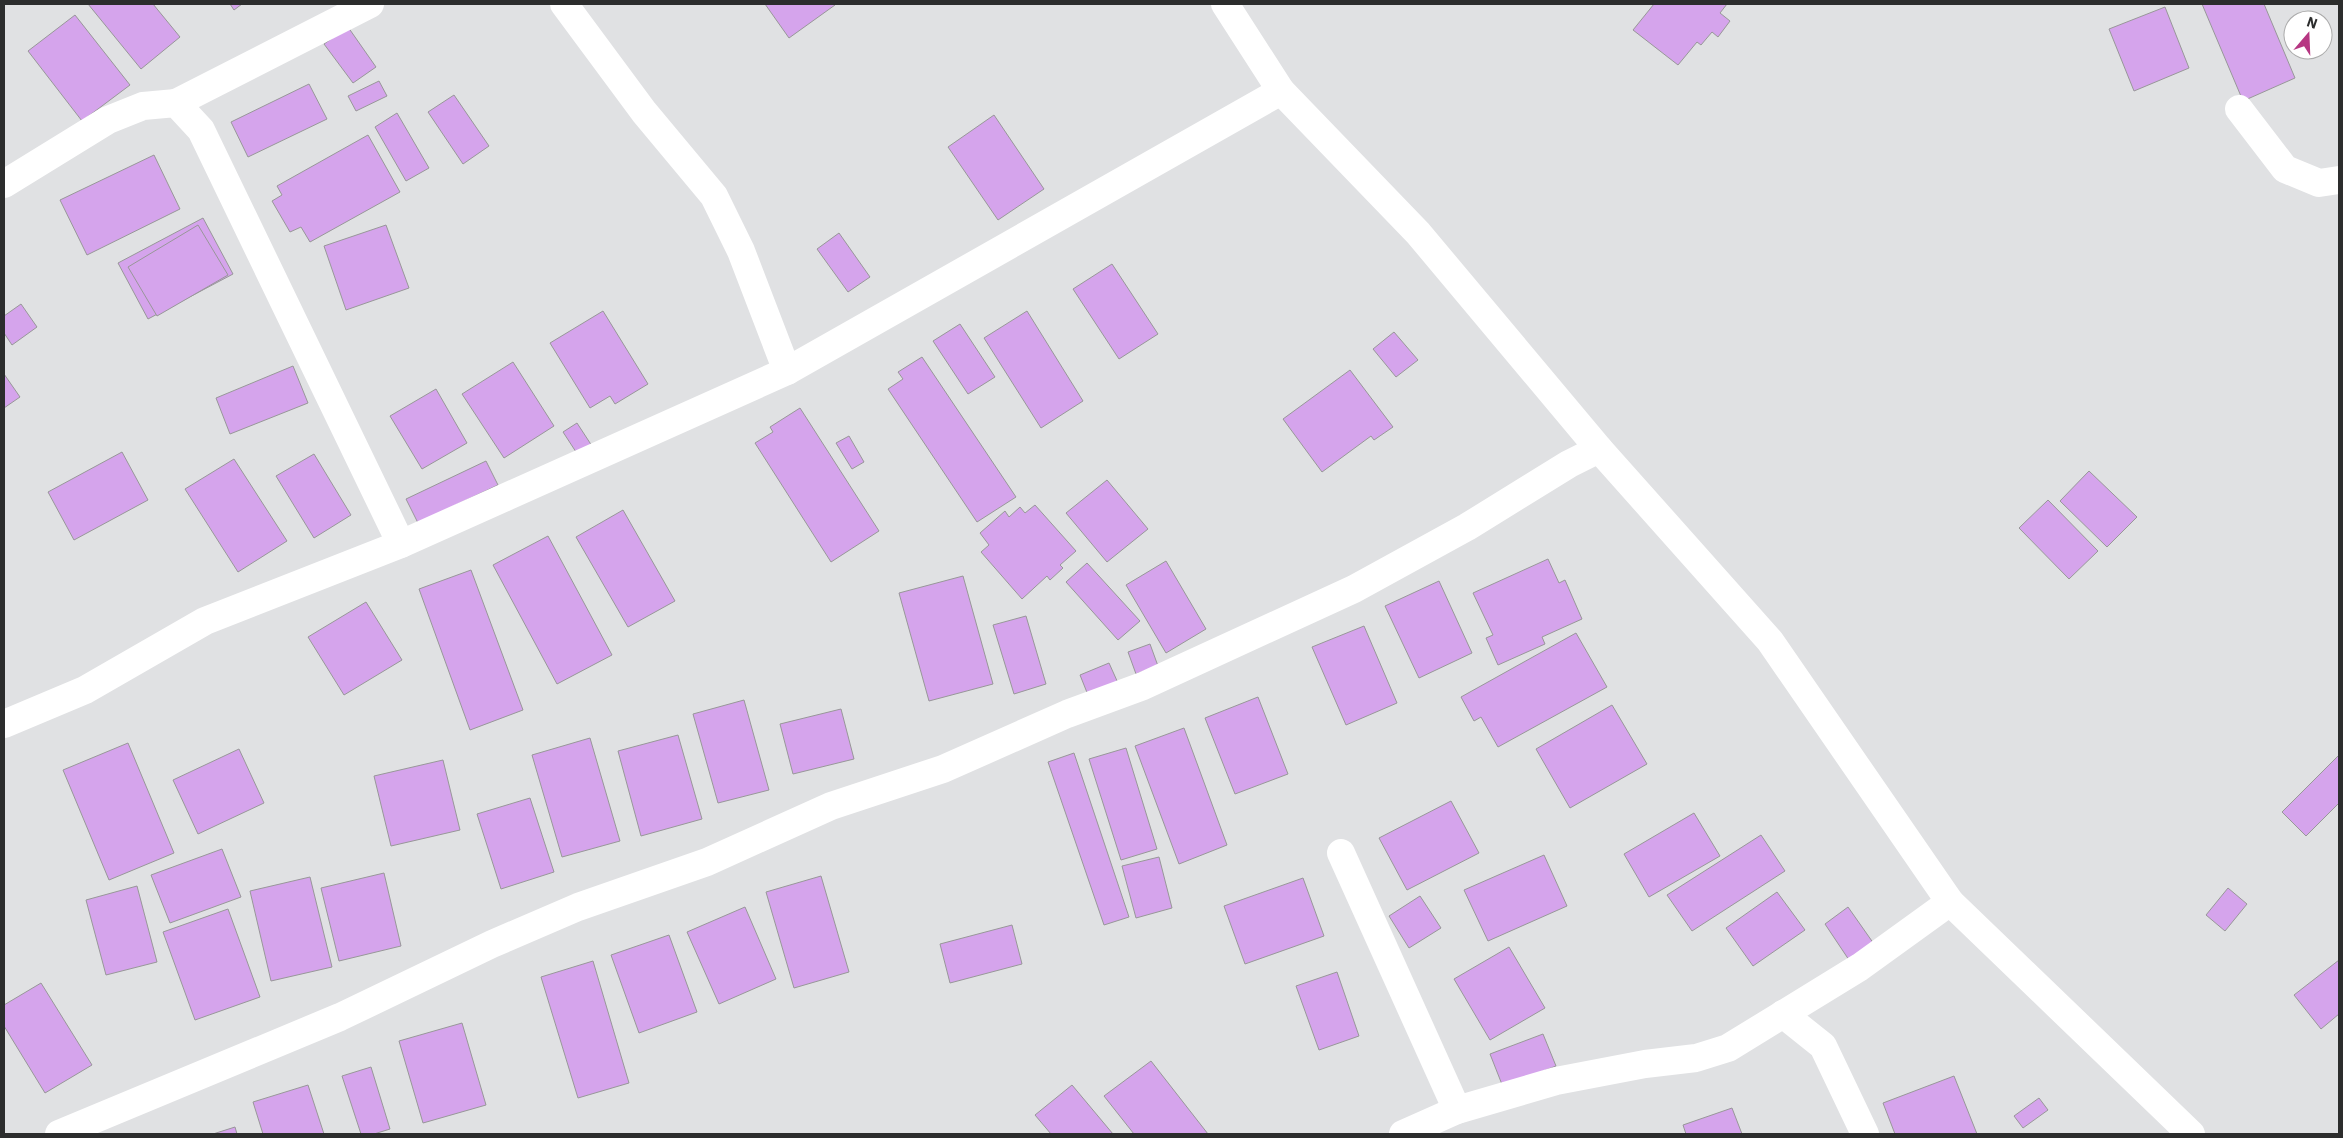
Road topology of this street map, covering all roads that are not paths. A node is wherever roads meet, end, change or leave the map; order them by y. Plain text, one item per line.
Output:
1 (370, 4) edge
2 (564, 4) edge
3 (1225, 4) edge
4 (1282, 91) junction
5 (176, 104) junction
6 (2239, 109) dead end
7 (2339, 180) edge
8 (4, 184) edge
9 (787, 370) junction
10 (1599, 448) junction
11 (402, 544) junction
12 (4, 724) edge
13 (1341, 853) dead end
14 (1950, 902) junction
15 (1784, 1014) junction
16 (1457, 1110) junction
17 (59, 1134) edge
18 (1403, 1134) edge
19 (1864, 1134) edge
20 (2191, 1134) edge

1 - 5 street
2 - 9 street
3 - 4 street
4 - 9 street
4 - 10 street
5 - 8 street
5 - 11 street
6 - 7 street
9 - 11 street
10 - 14 street
10 - 17 street
11 - 12 street
13 - 16 street
14 - 15 street
14 - 20 street
15 - 16 street
15 - 19 street
16 - 18 street

